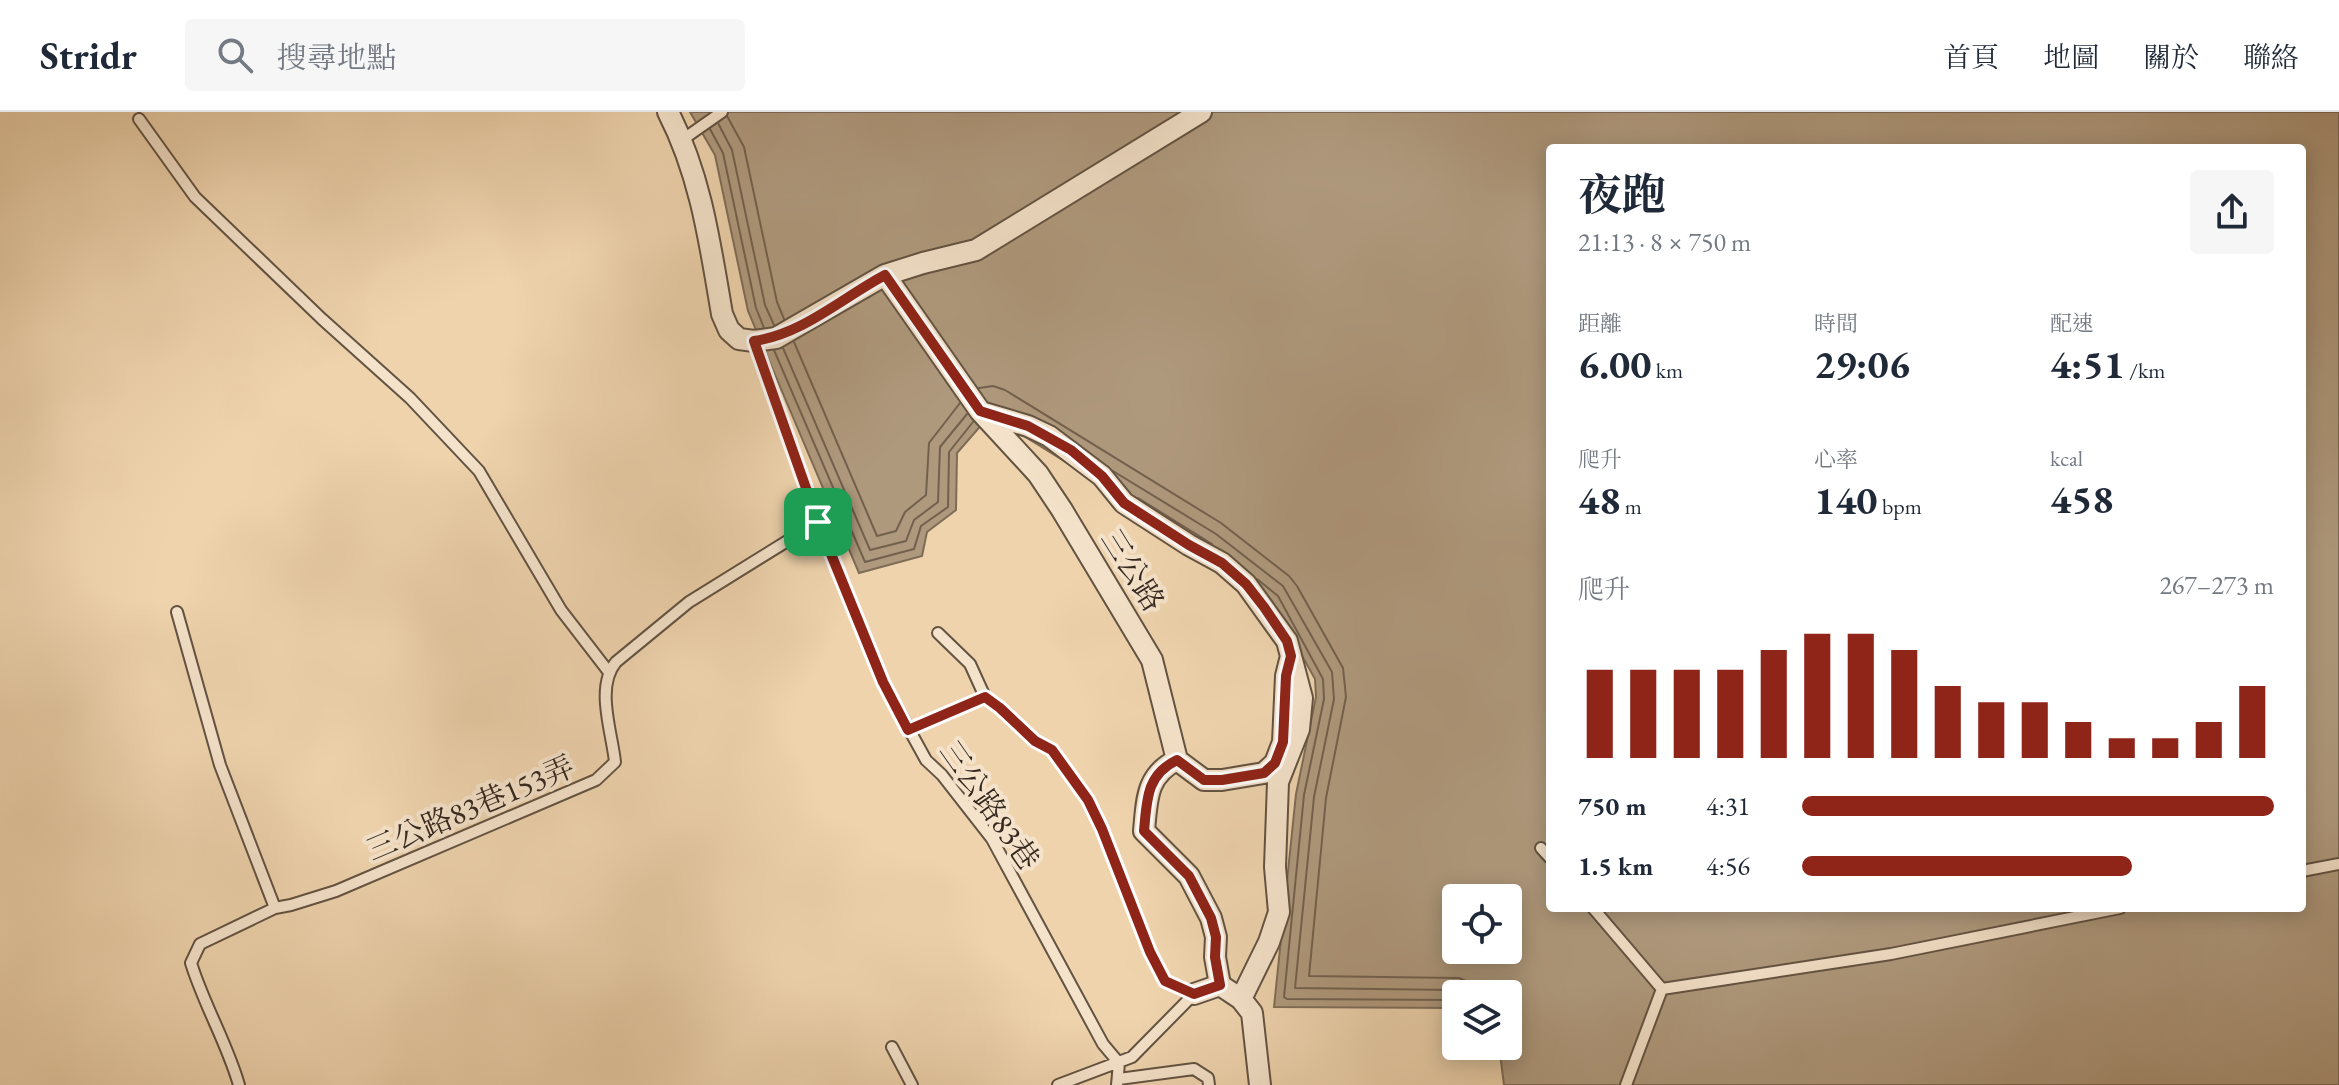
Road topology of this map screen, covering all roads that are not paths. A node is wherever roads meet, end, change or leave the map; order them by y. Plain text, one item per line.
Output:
1 (668, 112) edge
2 (722, 112) edge
3 (1201, 112) edge
4 (139, 119) dead end
5 (682, 140) junction
6 (885, 275) junction
7 (754, 341) junction
8 (980, 411) junction
9 (818, 522) junction
10 (177, 612) dead end
11 (938, 633) dead end
12 (1287, 641) junction
13 (608, 671) junction
14 (985, 697) junction
15 (908, 730) junction
16 (1177, 760) junction
17 (1541, 848) dead end
18 (1546, 854) edge
19 (2339, 864) edge
20 (2306, 870) edge
21 (275, 908) junction
22 (1596, 912) edge
23 (2100, 912) edge
24 (1220, 985) junction
25 (1662, 989) junction
26 (1194, 994) junction
27 (1241, 999) junction
28 (892, 1047) dead end
29 (1119, 1063) junction
30 (1118, 1082) edge
31 (239, 1085) edge
32 (912, 1085) edge
33 (1058, 1085) edge
34 (1209, 1085) edge
35 (1260, 1085) edge
36 (1626, 1085) edge

1 - 5 street
2 - 5 lane
3 - 6 street
4 - 13 lane
5 - 7 street
6 - 7 street
6 - 8 street, 三公路
7 - 9 lane, 三公路83巷
8 - 12 street
8 - 16 street, 三公路
9 - 13 lane
9 - 15 lane, 三公路83巷
10 - 21 lane
11 - 14 lane
12 - 16 street
12 - 27 street
13 - 21 lane, 三公路83巷153弄
14 - 15 lane
14 - 26 lane
15 - 29 lane, 三公路83巷
16 - 24 street
17 - 18 lane
19 - 20 lane
21 - 31 lane, 三公路83巷153弄
22 - 25 lane
23 - 25 lane
24 - 26 street
24 - 27 street
25 - 36 lane
26 - 29 lane
27 - 35 street
28 - 32 lane
29 - 30 lane
29 - 33 lane
30 - 34 lane

